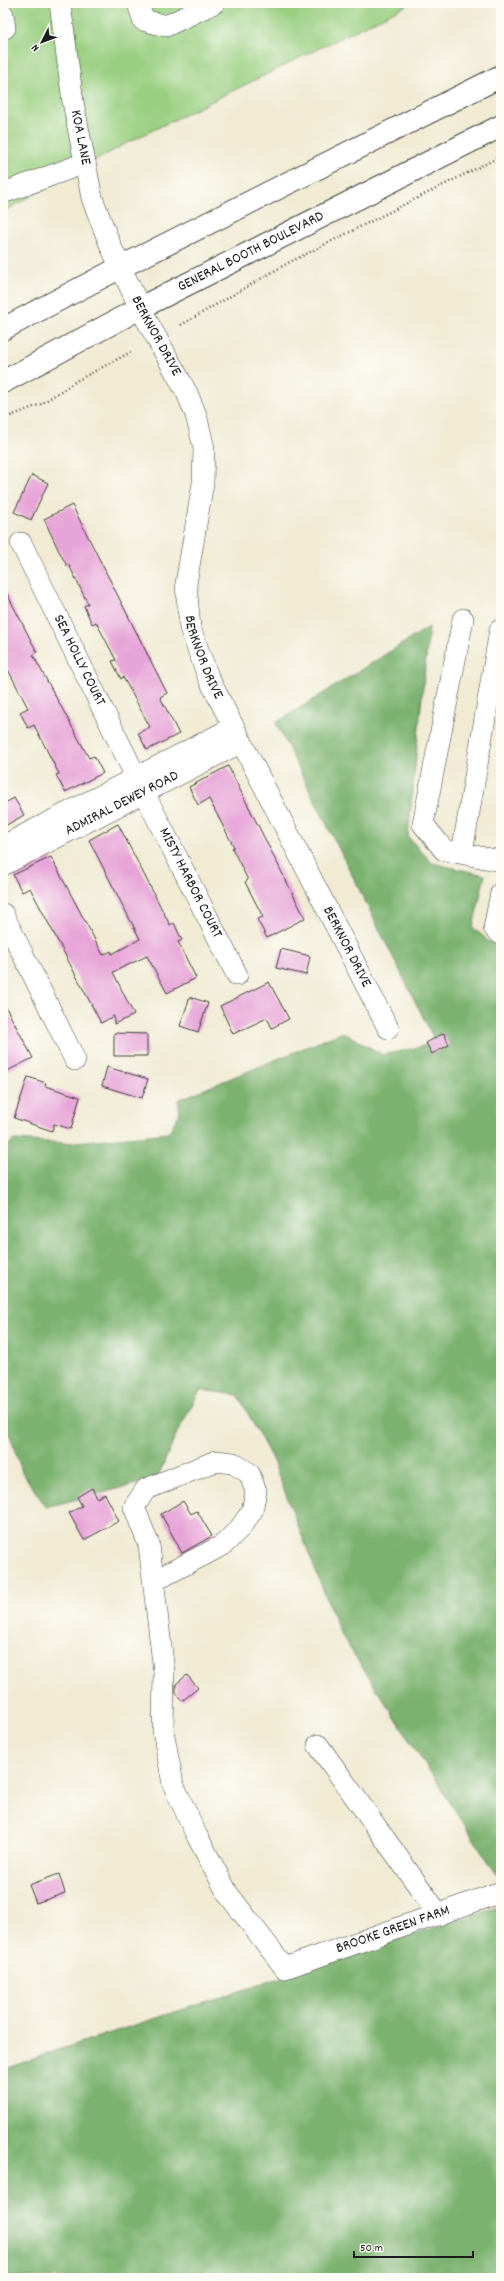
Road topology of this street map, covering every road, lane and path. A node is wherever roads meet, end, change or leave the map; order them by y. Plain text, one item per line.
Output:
1 (60, 3) edge
2 (138, 3) edge
3 (214, 3) edge
4 (3, 15) edge
5 (3, 28) edge
6 (501, 76) edge
7 (501, 126) edge
8 (501, 156) edge
9 (85, 163) junction
10 (3, 192) edge
11 (121, 267) junction
12 (140, 308) junction
13 (181, 325) dead end
14 (3, 329) edge
15 (131, 352) dead end
16 (3, 382) edge
17 (3, 418) edge
18 (21, 544) dead end
19 (463, 619) dead end
20 (500, 630) edge
21 (238, 735) junction
22 (140, 785) junction
23 (3, 846) edge
24 (462, 853) junction
25 (501, 861) edge
26 (3, 865) edge
27 (501, 893) edge
28 (3, 914) edge
29 (501, 934) edge
30 (237, 975) dead end
31 (388, 1028) dead end
32 (75, 1060) dead end
33 (154, 1581) junction
34 (318, 1745) dead end
35 (501, 1892) edge
36 (439, 1915) junction

1 - 9 street, KOA LANE
2 - 3 street
4 - 5 street
6 - 11 highway
7 - 12 highway, GENERAL BOOTH BOULEVARD
8 - 13 path
9 - 10 street
9 - 11 street, KOA LANE
11 - 12 street, BERKNOR DRIVE
11 - 14 highway
12 - 16 highway, GENERAL BOOTH BOULEVARD
12 - 21 street, BERKNOR DRIVE
15 - 17 path
18 - 22 street, SEA HOLLY COURT
19 - 24 street
20 - 24 street
21 - 22 street, ADMIRAL DEWEY ROAD
21 - 31 street, BERKNOR DRIVE
22 - 23 street, ADMIRAL DEWEY ROAD
22 - 26 street, ADMIRAL DEWEY ROAD
22 - 30 street, MISTY HARBOR COURT
24 - 25 street
27 - 29 street
28 - 32 street
33 - 33 street
33 - 36 street, BROOKE GREEN FARM
34 - 36 street
35 - 36 street, BROOKE GREEN FARM

